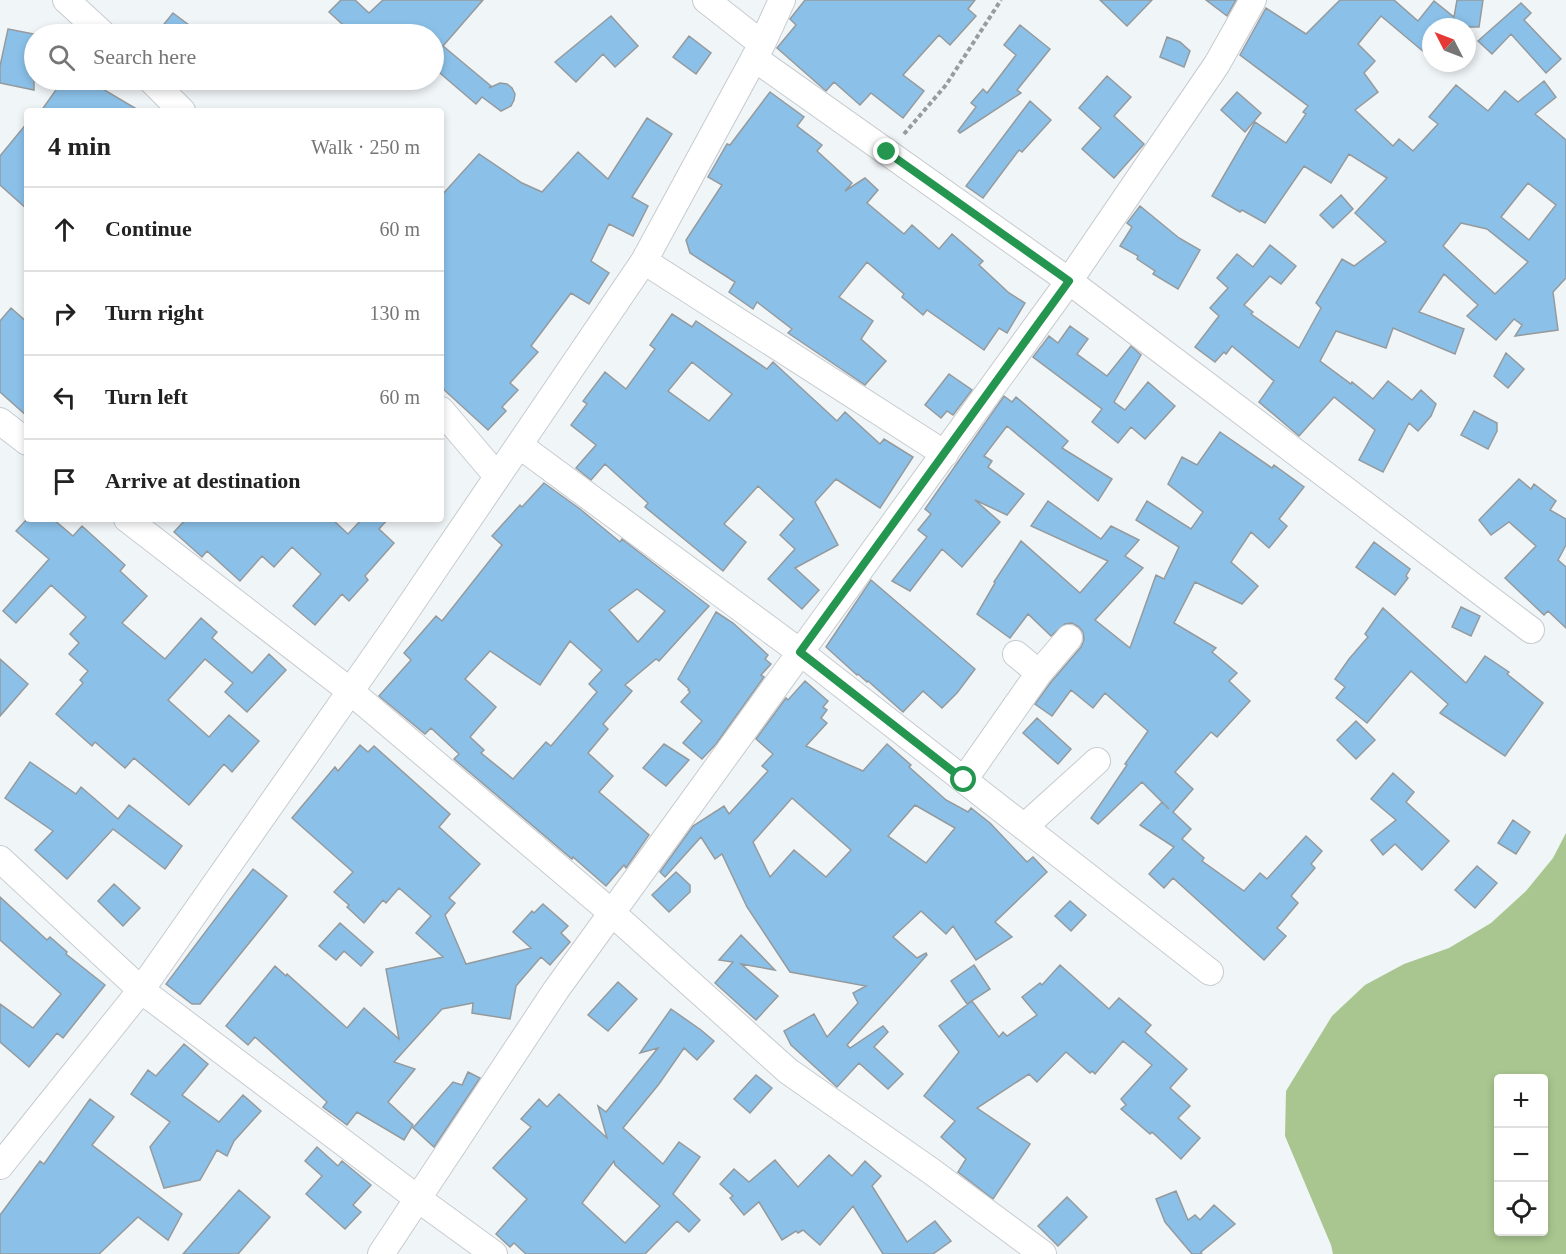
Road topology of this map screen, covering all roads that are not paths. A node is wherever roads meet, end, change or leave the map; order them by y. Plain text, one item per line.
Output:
1 (66, 0) edge
2 (706, 0) edge
3 (782, 0) edge
4 (1253, 0) edge
5 (92, 24) edge
6 (758, 51) junction
7 (161, 90) edge
8 (179, 108) edge
9 (644, 261) junction
10 (1069, 281) junction
11 (444, 414) edge
12 (0, 422) edge
13 (24, 440) edge
14 (519, 445) junction
15 (945, 454) junction
16 (497, 476) junction
17 (131, 522) edge
18 (1531, 630) dead end
19 (1069, 638) dead end
20 (800, 652) junction
21 (1016, 654) dead end
22 (1039, 673) junction
23 (350, 691) junction
24 (1097, 761) dead end
25 (964, 780) junction
26 (1024, 826) junction
27 (0, 859) edge
28 (612, 913) junction
29 (1210, 972) dead end
30 (141, 990) junction
31 (0, 1166) edge
32 (417, 1198) junction
33 (381, 1254) edge
34 (494, 1254) edge
35 (1043, 1254) edge

1 - 5 street
2 - 6 street
3 - 6 street
4 - 10 street
6 - 9 street
6 - 10 street
7 - 8 street
9 - 14 street
9 - 15 street
10 - 15 street
10 - 18 street
11 - 16 street
12 - 13 street
14 - 16 street
14 - 20 street
15 - 20 street
16 - 23 street
17 - 23 street
19 - 22 street
20 - 25 street
20 - 28 street
21 - 22 street
22 - 25 street
23 - 28 street
23 - 30 street
24 - 26 street
25 - 26 street
26 - 29 street
27 - 30 street
28 - 32 street
28 - 35 street
30 - 31 street
30 - 32 street
32 - 33 street
32 - 34 street

